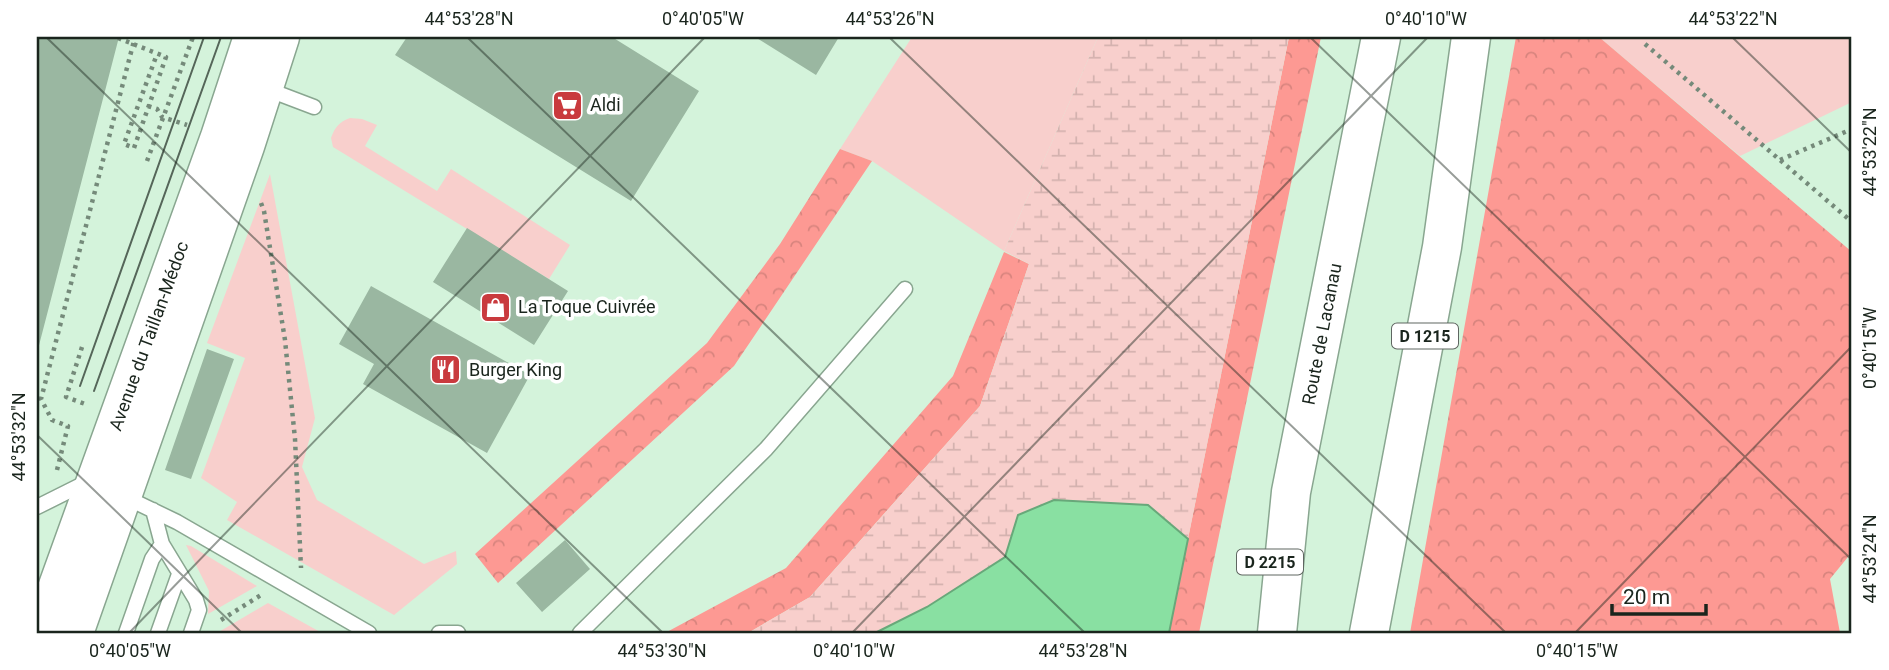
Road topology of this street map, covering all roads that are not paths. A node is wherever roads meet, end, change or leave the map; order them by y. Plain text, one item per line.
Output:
1 (253, 37) edge
2 (280, 37) edge
3 (1381, 37) edge
4 (1471, 37) edge
5 (253, 84) junction
6 (314, 107) dead end
7 (905, 289) dead end
8 (1291, 492) junction
9 (109, 496) junction
10 (37, 507) edge
11 (162, 544) junction
12 (179, 574) junction
13 (41, 633) edge
14 (75, 633) edge
15 (125, 633) edge
16 (158, 633) edge
17 (191, 633) edge
18 (369, 633) edge
19 (439, 633) edge
20 (458, 633) edge
21 (580, 633) edge
22 (1250, 633) edge
23 (1277, 633) edge
24 (1369, 633) edge

1 - 5 main road, Avenue du Taillan-Médoc
2 - 5 main road, Avenue du Taillan-Médoc
3 - 8 main road, Route de Lacanau
4 - 24 main road, D 1215
5 - 6 lane
5 - 9 main road, Avenue du Taillan-Médoc
7 - 21 lane
8 - 22 main road, D 2215
8 - 23 main road, Route de Lacanau
9 - 10 lane
9 - 11 lane
9 - 13 main road, Avenue du Taillan-Médoc
9 - 14 main road, Avenue du Taillan-Médoc
9 - 18 lane
11 - 12 lane
11 - 15 lane
12 - 16 lane
12 - 17 lane
19 - 20 lane

